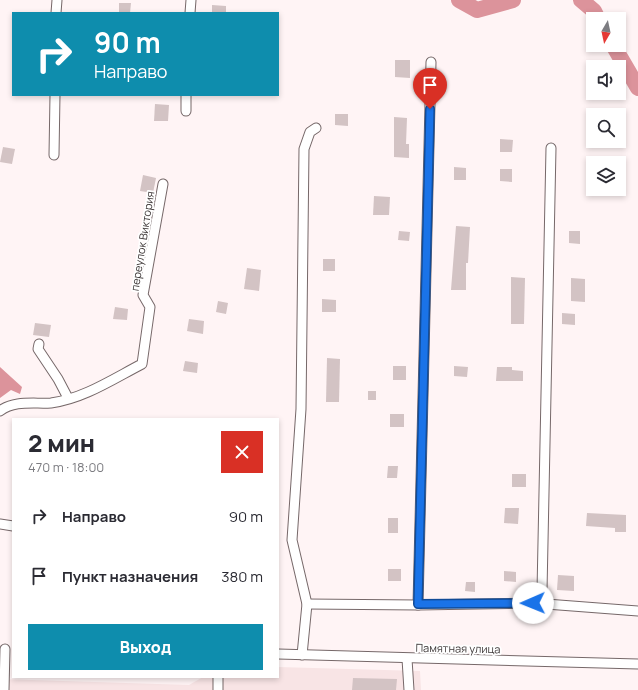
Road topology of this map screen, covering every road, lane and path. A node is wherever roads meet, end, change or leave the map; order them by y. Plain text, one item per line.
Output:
1 (57, 0) edge
2 (191, 0) edge
3 (56, 12) edge
4 (190, 12) edge
5 (431, 62) dead end
6 (55, 96) edge
7 (186, 96) edge
8 (186, 111) dead end
9 (316, 128) dead end
10 (550, 148) dead end
11 (54, 156) dead end
12 (163, 184) dead end
13 (39, 344) dead end
14 (68, 398) junction
15 (0, 411) edge
16 (0, 524) edge
17 (12, 526) edge
18 (533, 603) junction
19 (307, 604) junction
20 (418, 604) junction
21 (638, 611) edge
22 (6, 649) edge
23 (279, 654) edge
24 (302, 655) junction
25 (407, 659) junction
26 (638, 664) edge
27 (218, 678) edge
28 (4, 690) edge
29 (218, 690) edge
30 (409, 690) edge

1 - 3 street
2 - 4 street
5 - 20 street
6 - 11 street
7 - 8 street
9 - 19 street
10 - 18 street
12 - 14 street, переулок Виктория
13 - 14 street
14 - 15 street, переулок Виктория
16 - 17 street
18 - 20 street
18 - 21 street
19 - 20 street
19 - 24 street
22 - 28 street
23 - 24 street, Памятная улица
24 - 25 street, Памятная улица
25 - 26 street, Памятная улица
25 - 30 street
27 - 29 street

